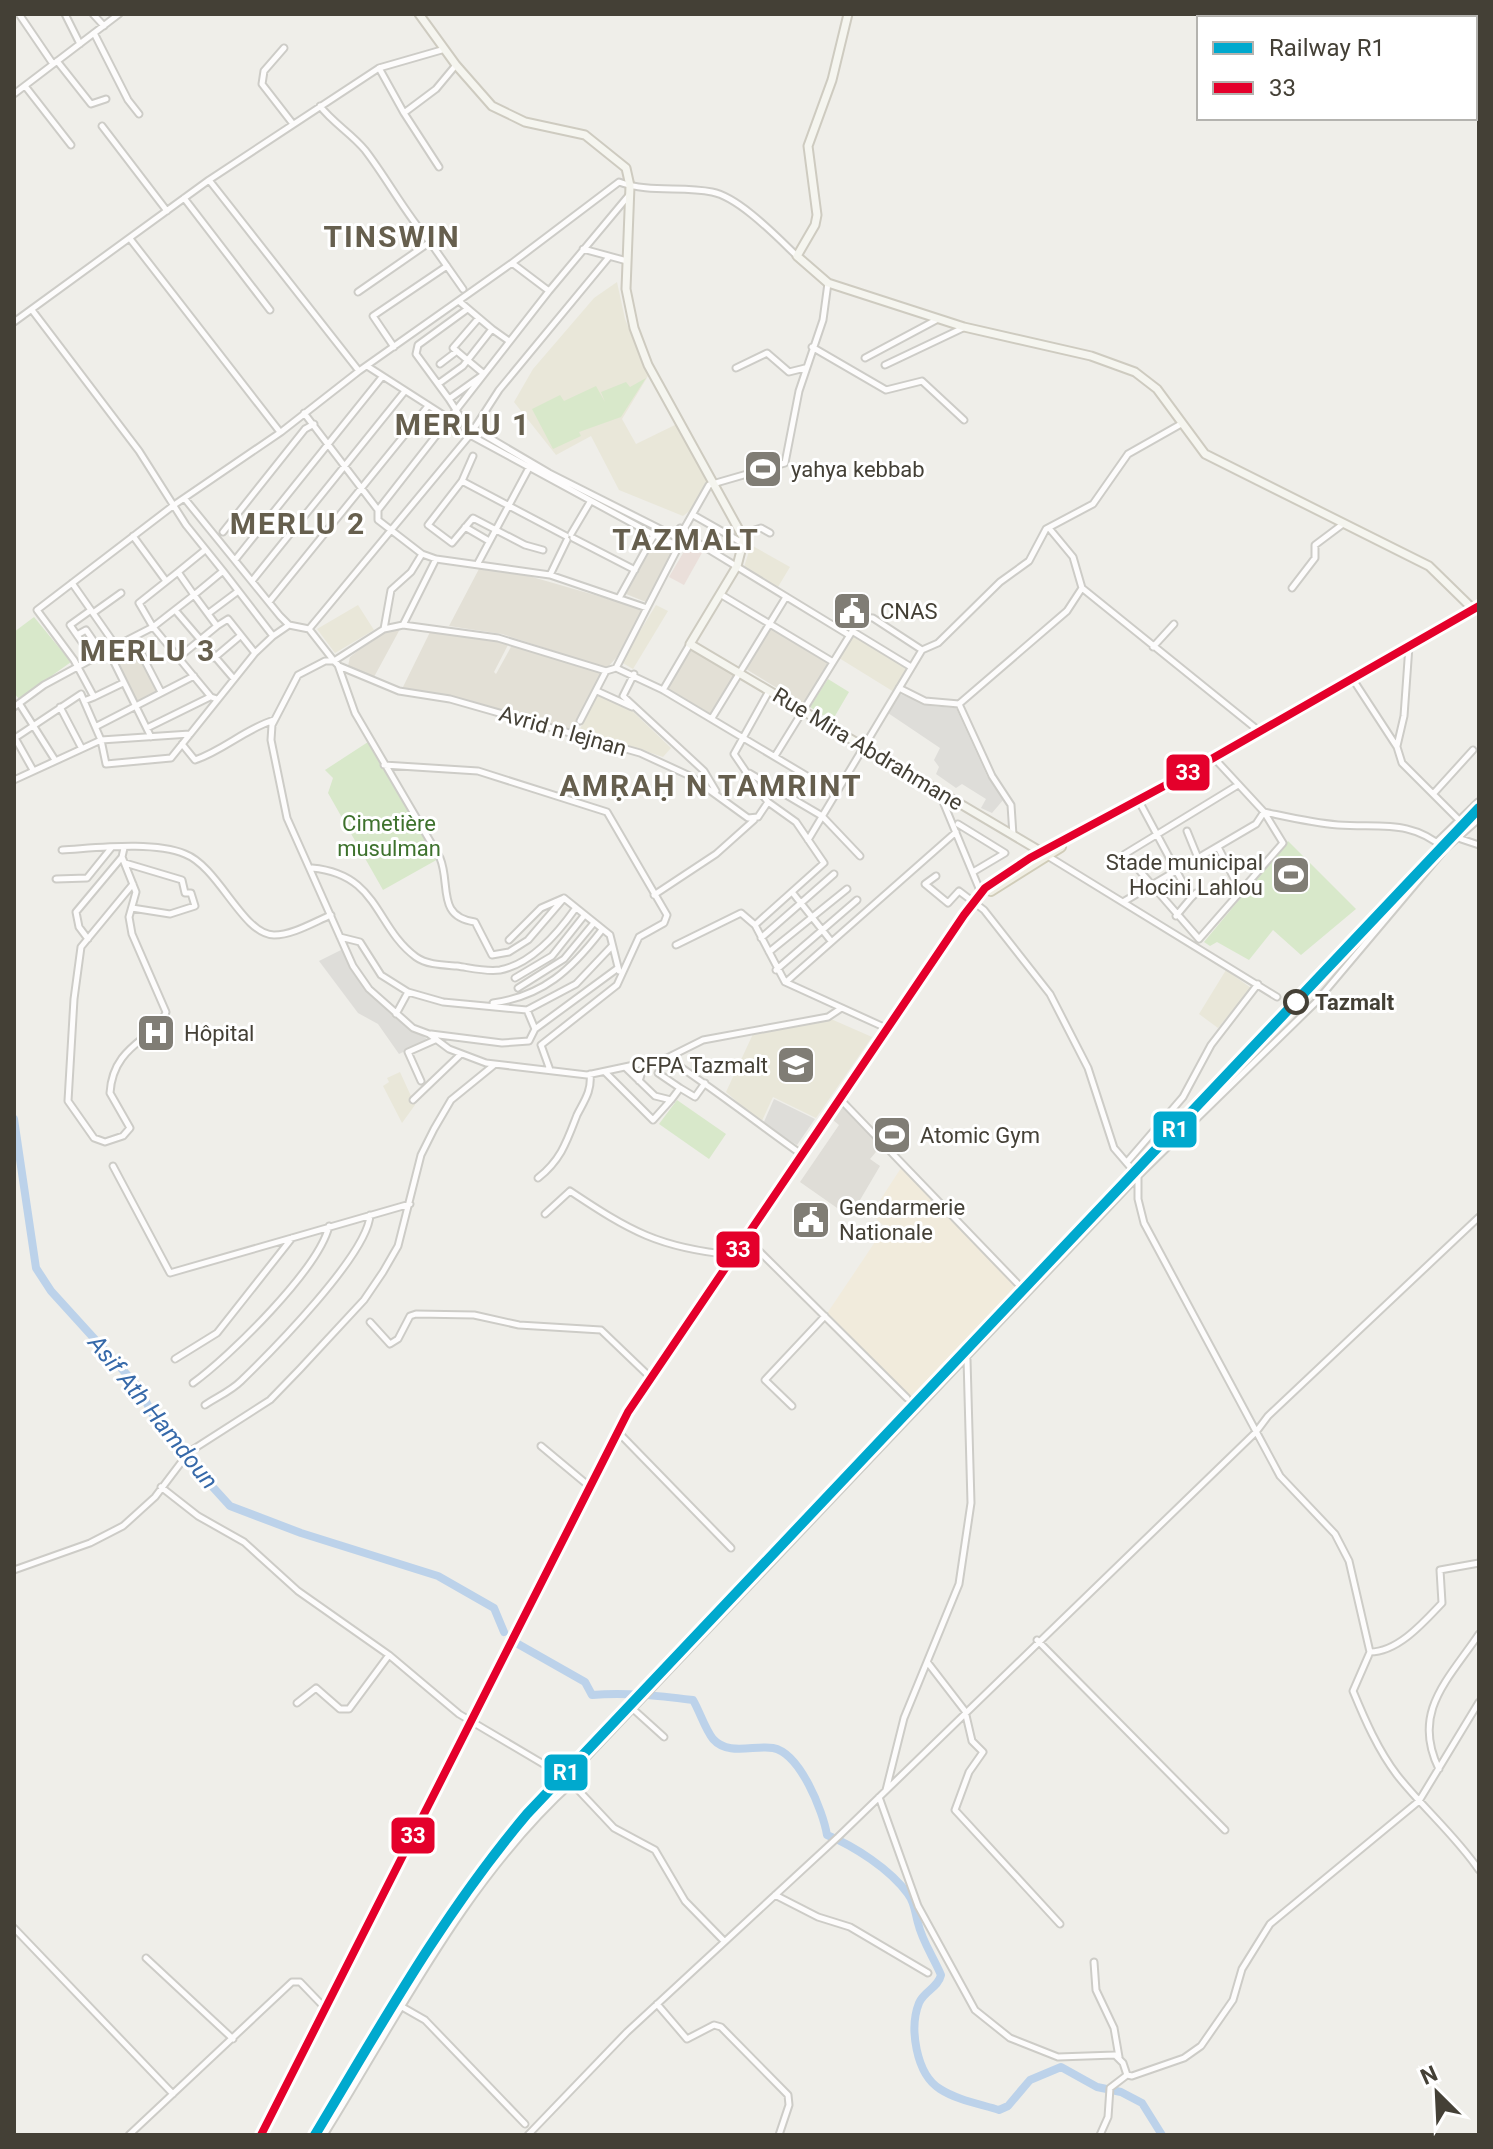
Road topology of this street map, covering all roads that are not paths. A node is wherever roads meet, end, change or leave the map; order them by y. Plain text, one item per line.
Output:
1 (19, 14) edge
2 (65, 14) edge
3 (93, 14) edge
4 (119, 14) edge
5 (419, 14) edge
6 (848, 14) edge
7 (104, 26) junction
8 (94, 33) junction
9 (80, 44) junction
10 (284, 48) dead end
11 (445, 49) junction
12 (55, 63) junction
13 (456, 65) junction
14 (379, 68) junction
15 (25, 86) junction
16 (14, 94) edge
17 (106, 99) dead end
18 (320, 106) junction
19 (404, 113) junction
20 (139, 114) dead end
21 (293, 124) junction
22 (102, 126) dead end
23 (71, 145) dead end
24 (439, 167) dead end
25 (209, 180) junction
26 (630, 190) junction
27 (184, 198) junction
28 (167, 211) junction
29 (131, 240) junction
30 (430, 242) junction
31 (583, 249) junction
32 (797, 256) junction
33 (609, 257) junction
34 (627, 261) junction
35 (512, 263) junction
36 (447, 266) junction
37 (828, 283) junction
38 (463, 289) dead end
39 (549, 291) junction
40 (358, 292) dead end
41 (460, 302) junction
42 (32, 310) junction
43 (270, 310) dead end
44 (466, 310) junction
45 (939, 318) junction
46 (478, 319) junction
47 (14, 322) edge
48 (964, 327) junction
49 (492, 329) junction
50 (509, 341) junction
51 (394, 347) junction
52 (812, 347) junction
53 (457, 351) junction
54 (865, 358) dead end
55 (466, 359) junction
56 (440, 364) dead end
57 (885, 365) dead end
58 (367, 366) junction
59 (736, 368) dead end
60 (806, 368) junction
61 (359, 371) junction
62 (484, 374) junction
63 (382, 377) junction
64 (438, 384) junction
65 (405, 391) junction
66 (449, 399) junction
67 (428, 406) junction
68 (457, 411) junction
69 (304, 413) junction
70 (450, 420) junction
71 (964, 420) dead end
72 (314, 424) junction
73 (1181, 424) junction
74 (463, 425) junction
75 (280, 432) junction
76 (472, 433) junction
77 (329, 443) junction
78 (473, 456) dead end
79 (345, 466) junction
80 (530, 466) junction
81 (462, 481) junction
82 (715, 483) junction
83 (361, 488) junction
84 (185, 499) junction
85 (590, 502) junction
86 (174, 505) junction
87 (509, 505) junction
88 (378, 510) junction
89 (695, 516) junction
90 (1343, 524) junction
91 (465, 527) junction
92 (391, 528) junction
93 (1049, 528) junction
94 (495, 529) junction
95 (223, 532) dead end
96 (770, 533) dead end
97 (654, 535) junction
98 (133, 536) junction
99 (684, 536) junction
100 (569, 537) junction
101 (743, 537) junction
102 (489, 541) junction
103 (681, 547) junction
104 (205, 550) junction
105 (543, 550) dead end
106 (422, 554) junction
107 (436, 559) junction
108 (235, 561) junction
109 (478, 563) junction
110 (737, 566) junction
111 (635, 570) junction
112 (223, 571) junction
113 (178, 572) junction
114 (550, 575) junction
115 (166, 581) junction
116 (252, 581) junction
117 (72, 583) junction
118 (1082, 588) junction
119 (1292, 588) dead end
120 (237, 592) junction
121 (121, 593) dead end
122 (720, 594) junction
123 (194, 595) junction
124 (786, 597) junction
125 (619, 598) junction
126 (269, 602) junction
127 (219, 606) junction
128 (647, 608) junction
129 (1476, 608) edge
130 (175, 610) junction
131 (92, 612) junction
132 (209, 613) junction
133 (228, 619) junction
134 (770, 624) junction
135 (1174, 624) dead end
136 (289, 625) junction
137 (403, 625) junction
138 (217, 626) junction
139 (153, 627) junction
140 (309, 629) junction
141 (384, 629) junction
142 (851, 633) junction
143 (77, 635) dead end
144 (240, 636) junction
145 (273, 636) junction
146 (199, 639) junction
147 (134, 640) junction
148 (690, 644) junction
149 (116, 646) junction
150 (1409, 646) junction
151 (1153, 647) junction
152 (922, 650) junction
153 (109, 652) junction
154 (255, 653) junction
155 (178, 658) junction
156 (214, 658) junction
157 (833, 662) junction
158 (336, 663) junction
159 (77, 666) junction
160 (911, 667) junction
161 (616, 668) junction
162 (606, 671) junction
163 (739, 673) junction
164 (634, 674) junction
165 (194, 676) junction
166 (1352, 678) junction
167 (234, 679) junction
168 (123, 683) junction
169 (899, 688) junction
170 (663, 690) junction
171 (597, 691) junction
172 (769, 691) junction
173 (161, 692) junction
174 (94, 697) junction
175 (214, 698) junction
176 (84, 701) junction
177 (959, 704) junction
178 (17, 705) edge
179 (135, 706) junction
180 (60, 707) junction
181 (636, 709) junction
182 (803, 711) junction
183 (712, 718) junction
184 (275, 719) junction
185 (580, 721) dead end
186 (36, 725) junction
187 (97, 726) junction
188 (147, 728) junction
189 (1259, 731) junction
190 (190, 734) junction
191 (151, 737) junction
192 (743, 737) junction
193 (101, 740) junction
194 (182, 744) junction
195 (81, 747) junction
196 (864, 747) junction
197 (1397, 747) junction
198 (1473, 750) dead end
199 (775, 756) junction
200 (1214, 758) junction
201 (55, 760) junction
202 (384, 765) junction
203 (33, 770) junction
204 (744, 771) junction
205 (710, 778) junction
206 (14, 780) edge
207 (1166, 785) junction
208 (1238, 785) junction
209 (705, 786) junction
210 (939, 791) junction
211 (1434, 793) junction
212 (718, 794) junction
213 (837, 794) junction
214 (768, 802) junction
215 (1478, 802) edge
216 (1140, 803) junction
217 (1264, 812) junction
218 (822, 816) junction
219 (1479, 819) edge
220 (754, 820) junction
221 (1459, 820) junction
222 (958, 824) dead end
223 (1187, 831) dead end
224 (956, 832) junction
225 (1156, 833) junction
226 (1013, 835) junction
227 (1460, 839) junction
228 (808, 840) junction
229 (1437, 842) junction
230 (1479, 845) edge
231 (112, 847) junction
232 (1218, 847) junction
233 (124, 848) junction
234 (1445, 849) junction
235 (62, 850) dead end
236 (1044, 853) junction
237 (860, 856) dead end
238 (1198, 858) junction
239 (123, 860) junction
240 (312, 868) junction
241 (1176, 871) junction
242 (973, 872) junction
243 (834, 874) dead end
244 (936, 876) dead end
245 (56, 879) dead end
246 (133, 884) junction
247 (1151, 886) junction
248 (847, 889) dead end
249 (792, 892) junction
250 (981, 893) junction
251 (1242, 893) junction
252 (654, 895) junction
253 (564, 898) junction
254 (857, 900) dead end
255 (1123, 902) junction
256 (974, 903) junction
257 (802, 904) junction
258 (132, 908) junction
259 (575, 909) junction
260 (331, 915) junction
261 (1176, 916) junction
262 (583, 917) junction
263 (812, 917) junction
264 (593, 924) junction
265 (755, 925) junction
266 (821, 929) junction
267 (601, 931) junction
268 (340, 937) junction
269 (761, 938) junction
270 (88, 939) junction
271 (1199, 939) junction
272 (509, 940) dead end
273 (831, 941) junction
274 (676, 945) dead end
275 (1195, 945) junction
276 (612, 946) junction
277 (769, 952) junction
278 (618, 968) junction
279 (776, 970) junction
280 (620, 976) junction
281 (515, 978) dead end
282 (785, 982) junction
283 (1258, 984) junction
284 (518, 988) dead end
285 (408, 992) junction
286 (1277, 997) dead end
287 (484, 1004) junction
288 (840, 1008) junction
289 (527, 1010) junction
290 (396, 1014) junction
291 (886, 1028) junction
292 (535, 1029) junction
293 (429, 1034) junction
294 (435, 1040) junction
295 (529, 1041) junction
296 (541, 1045) junction
297 (461, 1054) junction
298 (667, 1058) junction
299 (645, 1063) junction
300 (494, 1065) junction
301 (625, 1068) junction
302 (551, 1071) junction
303 (604, 1071) junction
304 (658, 1073) dead end
305 (590, 1074) junction
306 (421, 1081) dead end
307 (639, 1081) junction
308 (705, 1083) junction
309 (680, 1088) junction
310 (839, 1098) junction
311 (413, 1100) dead end
312 (671, 1100) junction
313 (801, 1154) junction
314 (1127, 1162) junction
315 (113, 1166) dead end
316 (1138, 1176) junction
317 (538, 1178) dead end
318 (410, 1204) junction
319 (545, 1214) dead end
320 (370, 1215) junction
321 (1479, 1217) edge
322 (329, 1226) junction
323 (293, 1237) junction
324 (745, 1237) junction
325 (733, 1255) junction
326 (1017, 1283) dead end
327 (825, 1316) junction
328 (370, 1322) dead end
329 (967, 1358) junction
330 (175, 1359) dead end
331 (650, 1377) junction
332 (193, 1383) dead end
333 (907, 1398) dead end
334 (205, 1405) dead end
335 (792, 1406) dead end
336 (618, 1431) junction
337 (1256, 1432) junction
338 (541, 1446) dead end
339 (589, 1486) junction
340 (161, 1487) junction
341 (731, 1548) dead end
342 (1479, 1563) edge
343 (14, 1570) edge
344 (1479, 1634) edge
345 (1037, 1640) junction
346 (1370, 1652) junction
347 (389, 1655) junction
348 (928, 1662) junction
349 (1479, 1702) edge
350 (297, 1703) dead end
351 (633, 1709) junction
352 (965, 1711) junction
353 (470, 1720) junction
354 (664, 1737) dead end
355 (1439, 1770) junction
356 (570, 1780) junction
357 (886, 1790) junction
358 (879, 1797) junction
359 (1419, 1801) junction
360 (1225, 1830) dead end
361 (1479, 1870) edge
362 (775, 1895) junction
363 (1060, 1924) dead end
364 (14, 1928) edge
365 (724, 1941) junction
366 (146, 1958) dead end
367 (1094, 1962) dead end
368 (928, 1973) dead end
369 (657, 2004) junction
370 (325, 2008) junction
371 (404, 2008) junction
372 (233, 2039) junction
373 (1119, 2058) junction
374 (1127, 2075) junction
375 (173, 2094) junction
376 (525, 2124) dead end
377 (129, 2135) edge
378 (261, 2135) edge
379 (324, 2135) edge
380 (528, 2135) edge
381 (779, 2135) edge
382 (1100, 2135) edge

1 - 12 street
2 - 9 street
3 - 7 street
4 - 7 street
5 - 11 main road
6 - 32 main road
7 - 8 street
8 - 9 street
8 - 20 street
9 - 12 street
10 - 21 street
11 - 13 main road
11 - 14 street
12 - 15 street
12 - 17 street
13 - 19 street
13 - 26 main road
14 - 18 street
14 - 19 street
15 - 16 street
15 - 23 street
18 - 21 street
18 - 30 street
19 - 24 street
21 - 25 street
22 - 28 street
25 - 27 street
25 - 61 street
26 - 31 street
26 - 32 street
26 - 34 main road
26 - 35 street
27 - 28 street
27 - 43 street
28 - 29 street
29 - 42 street
29 - 75 street
30 - 36 street
30 - 40 street
31 - 33 street
31 - 39 street
32 - 37 main road
33 - 34 street
33 - 76 street
34 - 82 main road
35 - 39 street
35 - 41 street
36 - 38 street
36 - 51 street
37 - 45 main road
37 - 52 street
39 - 50 street
41 - 44 street
41 - 51 street
42 - 47 street
42 - 86 street
44 - 46 street
44 - 64 street
45 - 48 main road
45 - 54 street
46 - 49 street
46 - 53 street
48 - 57 street
48 - 73 main road
49 - 50 street
49 - 55 street
50 - 62 street
51 - 58 street
52 - 60 street
52 - 71 street
53 - 55 street
53 - 56 street
55 - 62 street
55 - 64 street
58 - 61 street
58 - 63 street
59 - 60 street
60 - 82 street
61 - 69 street
62 - 66 street
62 - 68 street
63 - 65 street
63 - 77 street
64 - 66 street
65 - 67 street
65 - 79 street
66 - 68 street
67 - 70 street
67 - 83 street
68 - 70 street
68 - 74 street
69 - 72 street
69 - 75 street
70 - 74 street
70 - 88 street
72 - 77 street
72 - 95 street
73 - 90 main road
73 - 93 street
74 - 76 street
75 - 84 street
76 - 80 street
76 - 92 street
77 - 79 street
77 - 108 street
78 - 81 street
79 - 83 street
79 - 116 street
80 - 85 street
80 - 87 street
80 - 99 street
81 - 87 street
81 - 91 street
82 - 89 street
82 - 101 main road
83 - 88 street
83 - 126 street
84 - 86 street
84 - 108 street
85 - 97 street
85 - 100 street
86 - 98 street
86 - 104 street
87 - 94 street
87 - 100 street
88 - 92 street
89 - 99 street
89 - 101 street
90 - 119 street
90 - 129 main road
91 - 94 street
91 - 102 street
92 - 106 street
92 - 140 street
93 - 118 street
93 - 152 street
94 - 102 street
94 - 105 street
96 - 101 street
97 - 103 street
97 - 111 street
98 - 115 street
98 - 117 street
99 - 103 street
99 - 110 street
100 - 111 street
100 - 114 street
101 - 110 main road
102 - 109 street
103 - 128 street
104 - 112 street
104 - 113 street
106 - 107 street
106 - 141 street
107 - 109 street
107 - 137 street
108 - 116 street
109 - 114 street
110 - 122 main road
110 - 124 street
111 - 125 street
112 - 120 street
112 - 123 street
113 - 115 street
113 - 123 street
114 - 125 street
115 - 139 street
116 - 126 street
117 - 131 street
117 - 159 street
118 - 151 street
118 - 177 street
120 - 127 street
120 - 145 street
121 - 131 street
122 - 134 street
122 - 148 main road
123 - 130 street
123 - 132 street
124 - 134 street
124 - 142 street
125 - 128 street
126 - 136 street
127 - 132 street
127 - 133 street
128 - 161 street
129 - 150 main road
130 - 139 street
130 - 146 street
131 - 143 street
131 - 149 street
132 - 138 street
133 - 138 street
133 - 144 street
134 - 157 street
134 - 163 street
135 - 151 street
136 - 140 street
136 - 145 street
137 - 141 street
137 - 162 street
138 - 146 street
139 - 147 street
139 - 155 street
140 - 158 street
141 - 158 street
142 - 152 street
142 - 157 street
142 - 160 street
144 - 154 street
144 - 156 street
145 - 154 street
146 - 155 street
146 - 156 street
147 - 149 street
147 - 173 street
148 - 163 main road, Rue Mira Abdrahmane
148 - 170 street
149 - 153 street
150 - 166 main road
150 - 197 street
151 - 189 street
152 - 160 street
153 - 159 street
153 - 168 street
154 - 167 street
155 - 165 street
156 - 167 street
157 - 182 street
158 - 184 street
158 - 202 street
158 - 209 street, Avrid n lejnan
159 - 174 street
159 - 178 street
160 - 169 street
161 - 162 street
161 - 164 street
162 - 171 street
163 - 172 main road, Rue Mira Abdrahmane
163 - 183 street
164 - 170 street
164 - 181 street
165 - 173 street
165 - 175 street
166 - 189 main road
166 - 197 street
167 - 175 street
168 - 174 street
168 - 179 street
169 - 177 street
169 - 196 street
170 - 183 street
171 - 181 street
171 - 185 street
172 - 182 main road, Rue Mira Abdrahmane
172 - 192 street
173 - 179 street
174 - 176 street
175 - 188 street
175 - 190 street
176 - 180 street
176 - 187 street
177 - 226 street
178 - 186 street
179 - 187 street
179 - 188 street
180 - 186 street
180 - 195 street
181 - 205 street
182 - 196 main road, Rue Mira Abdrahmane
182 - 199 street
183 - 192 street
184 - 194 street
184 - 240 street
186 - 201 street
186 - 203 street
187 - 193 street
188 - 191 street
189 - 200 main road
190 - 191 street
190 - 194 street
191 - 193 street
192 - 199 street
192 - 204 street
193 - 194 street
193 - 195 street
195 - 201 street
196 - 210 main road, Rue Mira Abdrahmane
196 - 213 street
197 - 211 street
198 - 211 street
199 - 213 street
200 - 207 main road
200 - 208 street
201 - 203 street
202 - 252 street
202 - 253 street
203 - 206 street
204 - 214 street
204 - 218 street
205 - 209 street
205 - 212 street
207 - 216 main road
207 - 236 main road
208 - 217 street
208 - 225 street
209 - 212 street, Avrid n lejnan
210 - 224 street
210 - 226 main road, Rue Mira Abdrahmane
211 - 221 street
212 - 220 street, Avrid n lejnan
213 - 218 street
214 - 220 street
214 - 228 street
215 - 221 street
216 - 225 street
216 - 236 main road
217 - 229 street
217 - 232 street
217 - 251 street
218 - 228 street
218 - 237 street
219 - 227 street
220 - 252 street
221 - 229 street
222 - 242 street
223 - 238 street
224 - 242 street
224 - 273 street
225 - 241 street
225 - 247 street
226 - 236 main road, Rue Mira Abdrahmane
227 - 230 street
227 - 234 street
228 - 249 street
229 - 234 street
231 - 233 street
231 - 235 street
231 - 245 street
232 - 238 street
232 - 251 street
233 - 239 street
233 - 260 street
234 - 316 street
236 - 250 main road
236 - 255 street
236 - 256 main road
238 - 241 street
239 - 246 street
239 - 258 street
239 - 270 street
240 - 259 street
240 - 260 street
241 - 247 street
241 - 261 street
242 - 250 street
243 - 257 street
244 - 256 street
246 - 258 street
246 - 270 street
247 - 255 street
247 - 261 street
248 - 263 street
249 - 257 street
249 - 265 street
250 - 256 main road
251 - 271 street
252 - 280 street
253 - 259 street
253 - 272 street
254 - 266 street
255 - 275 street
256 - 291 main road
256 - 314 street
257 - 263 street
257 - 269 street
258 - 270 street
259 - 262 street
260 - 268 street
261 - 271 street
262 - 264 street
262 - 281 street
263 - 266 street
263 - 277 street
264 - 267 street
264 - 284 street
265 - 269 street
265 - 274 street
266 - 273 street
266 - 279 street
267 - 276 street
267 - 287 street
268 - 285 street
268 - 290 street
269 - 277 street
271 - 275 street
273 - 282 street
275 - 283 street
276 - 278 street
276 - 289 street
277 - 279 street
278 - 280 street
278 - 292 street
279 - 282 street
280 - 296 street
282 - 288 street
283 - 286 street
283 - 314 street
285 - 287 street
285 - 290 street
287 - 289 street
288 - 291 street
288 - 298 street
289 - 292 street
290 - 293 street
291 - 310 main road
292 - 295 street
293 - 294 street
293 - 295 street
294 - 297 street
294 - 306 street
295 - 296 street
296 - 302 street
297 - 300 street
297 - 311 street
298 - 299 street
298 - 308 street
299 - 301 street
299 - 307 street
300 - 302 street
300 - 318 street
301 - 303 street
301 - 307 street
302 - 305 street
303 - 305 street
303 - 312 street
304 - 309 street
305 - 317 street
307 - 312 street
308 - 309 street
308 - 313 street
309 - 312 street
310 - 313 main road
310 - 326 street
313 - 324 main road
314 - 316 street
315 - 323 street
316 - 329 street
316 - 337 street
318 - 320 street
318 - 340 street
319 - 325 street
320 - 322 street
320 - 334 street
321 - 337 street
322 - 323 street
322 - 332 street
323 - 330 street
324 - 325 main road
324 - 327 street
325 - 331 main road
327 - 333 street
327 - 335 street
328 - 331 street
329 - 348 street
329 - 351 street
331 - 336 main road
336 - 339 main road
336 - 341 street
337 - 345 street
337 - 346 street
338 - 339 street
339 - 353 main road
340 - 343 street
340 - 347 street
342 - 346 street
344 - 355 street
345 - 352 street
345 - 360 street
346 - 359 street
347 - 350 street
347 - 353 street
348 - 352 street
348 - 357 street
349 - 355 street
351 - 354 street
351 - 356 street
352 - 357 street
352 - 363 street
353 - 356 street
353 - 370 main road
355 - 359 street
356 - 365 street
356 - 371 street
357 - 358 street
358 - 362 street
358 - 373 street
359 - 361 street
359 - 374 street
362 - 365 street
362 - 368 street
364 - 375 street
365 - 369 street
366 - 372 street
367 - 373 street
369 - 380 street
369 - 381 street
370 - 372 street
370 - 378 main road
371 - 376 street
371 - 379 street
372 - 375 street
373 - 374 street
374 - 382 street
375 - 377 street

